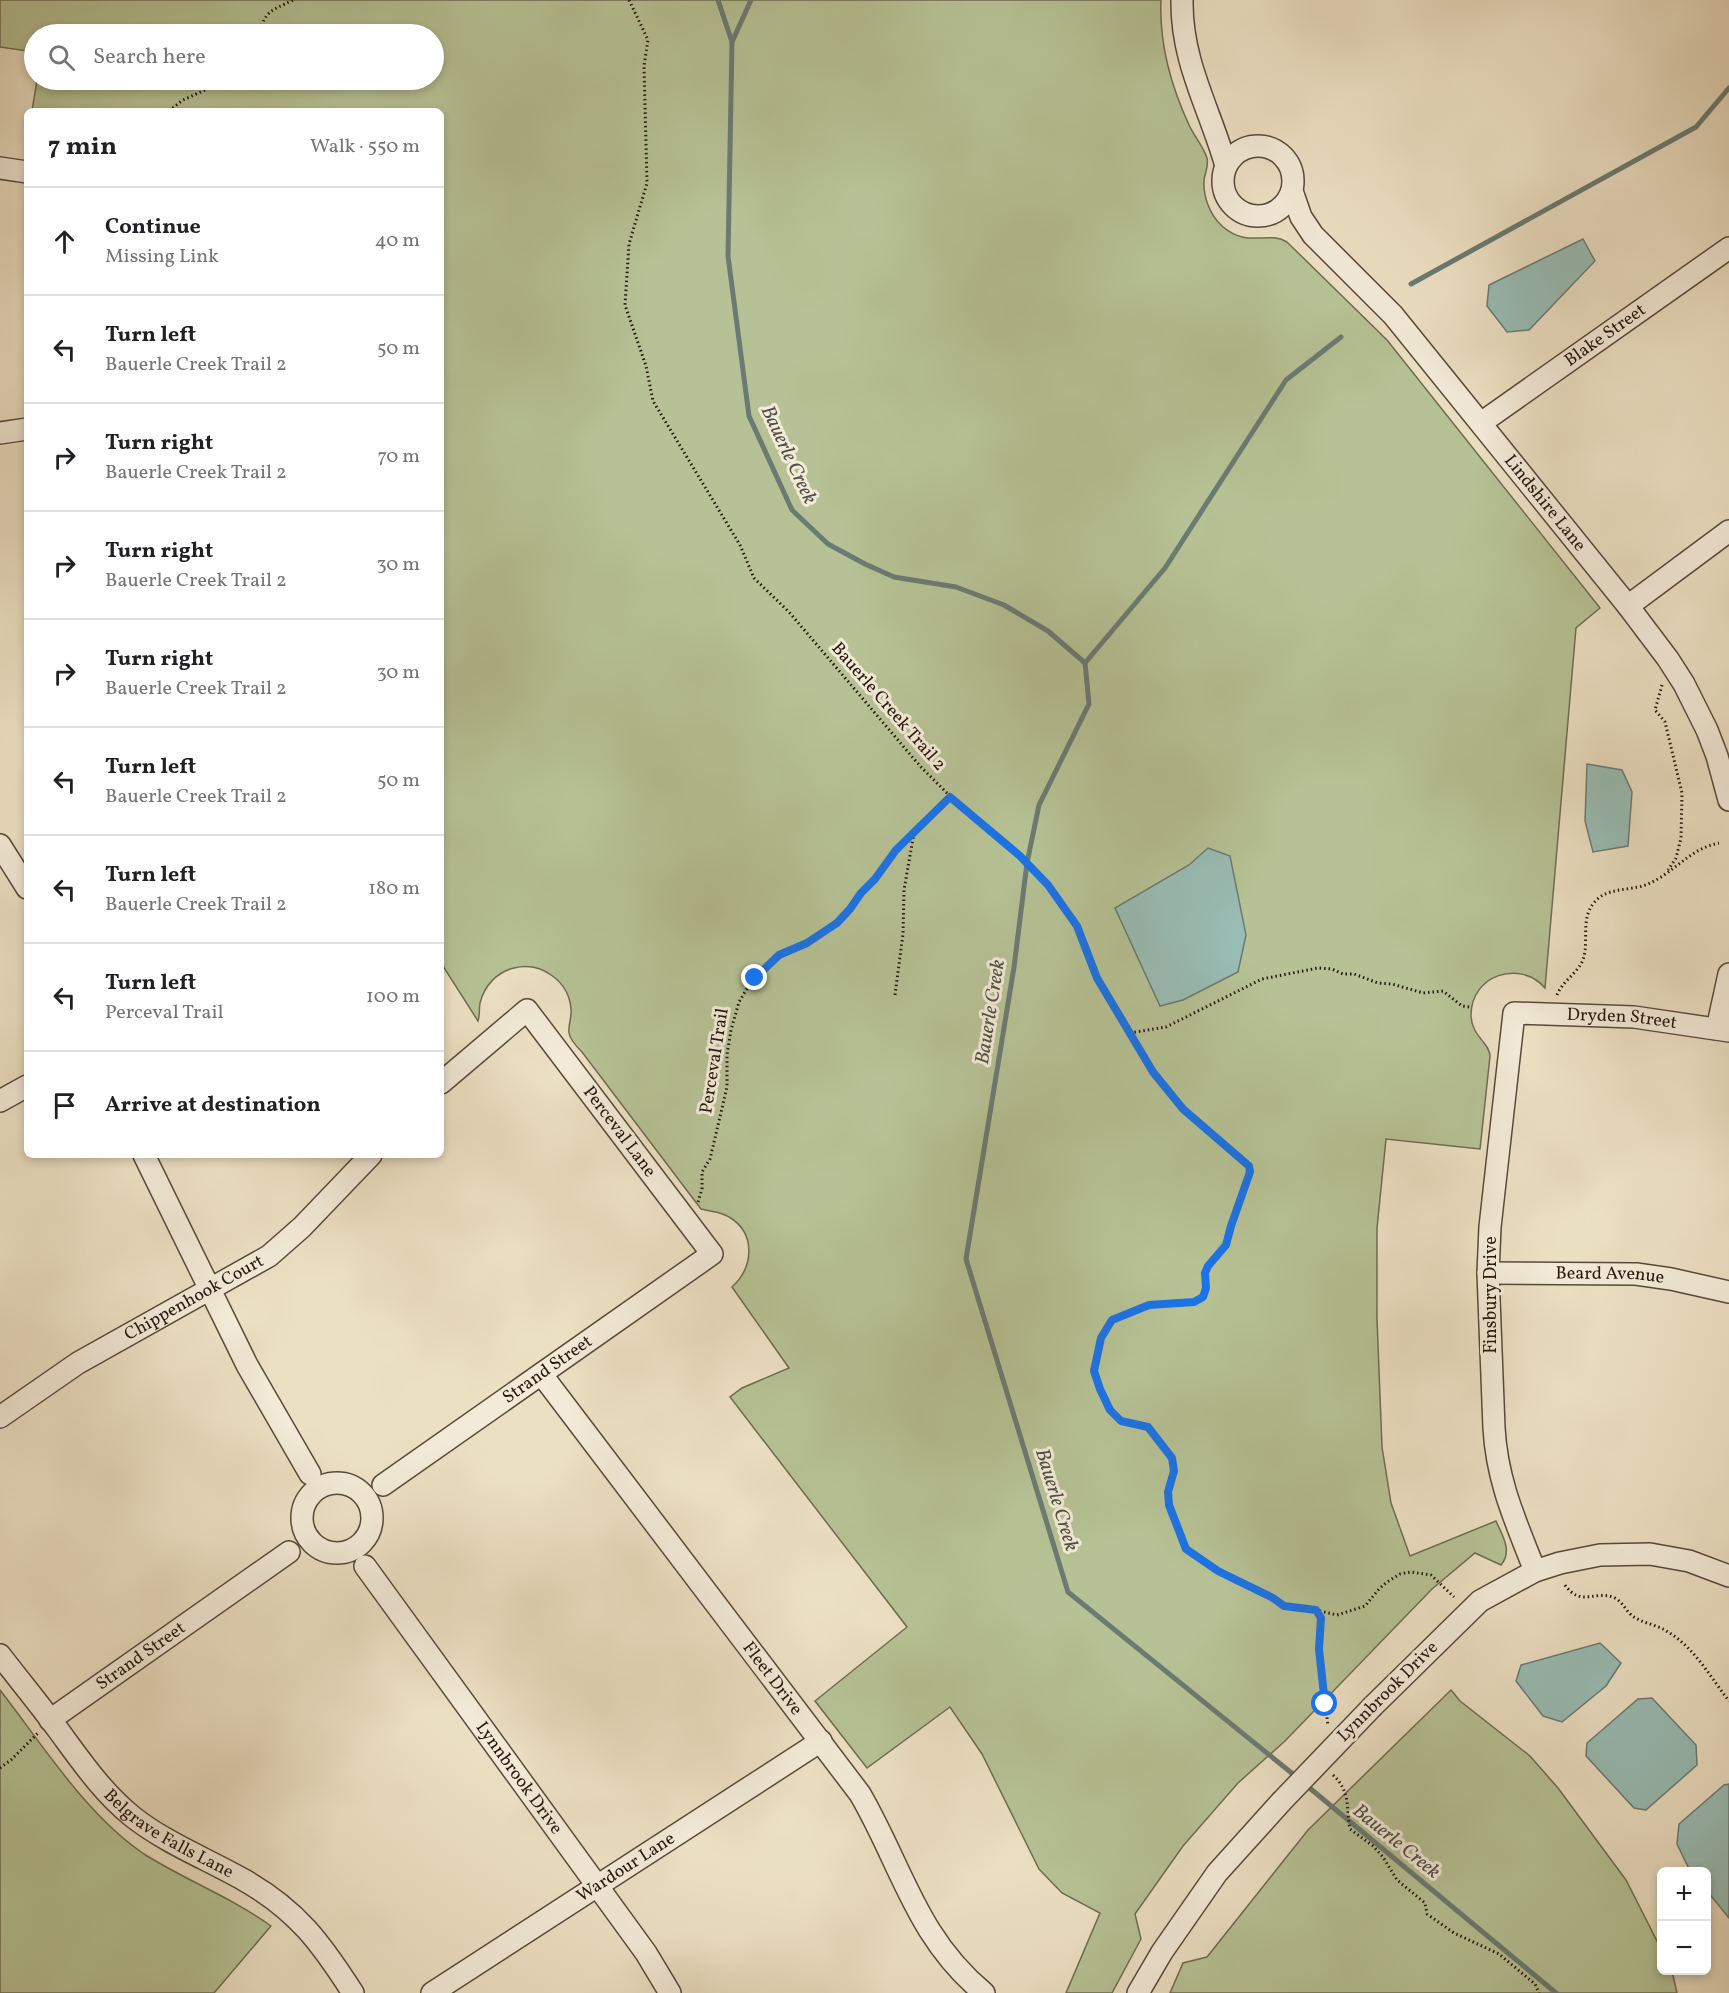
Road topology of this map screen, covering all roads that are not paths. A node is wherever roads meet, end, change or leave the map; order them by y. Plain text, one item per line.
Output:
1 (1182, 0) edge
2 (1208, 116) junction
3 (1253, 147) junction
4 (1226, 166) junction
5 (0, 168) edge
6 (24, 172) edge
7 (1292, 191) junction
8 (1269, 214) junction
9 (1313, 235) junction
10 (1729, 248) edge
11 (1481, 423) junction
12 (24, 429) edge
13 (0, 433) edge
14 (1729, 531) edge
15 (1628, 606) junction
16 (1729, 800) edge
17 (0, 845) edge
18 (24, 883) edge
19 (1729, 974) edge
20 (1514, 1013) joint
21 (1723, 1030) edge
22 (444, 1080) edge
23 (24, 1088) edge
24 (0, 1101) edge
25 (145, 1158) edge
26 (367, 1158) edge
27 (712, 1254) joint
28 (1488, 1273) junction
29 (209, 1290) junction
30 (1729, 1292) edge
31 (542, 1375) junction
32 (0, 1418) edge
33 (310, 1474) junction
34 (329, 1484) junction
35 (383, 1485) junction
36 (358, 1490) junction
37 (310, 1496) junction
38 (371, 1508) junction
39 (303, 1528) junction
40 (365, 1540) junction
41 (316, 1546) junction
42 (289, 1552) junction
43 (342, 1553) junction
44 (365, 1566) junction
45 (1535, 1571) junction
46 (1729, 1576) edge
47 (0, 1655) edge
48 (44, 1726) junction
49 (821, 1741) junction
50 (598, 1886) junction
51 (353, 1993) edge
52 (432, 1993) edge
53 (670, 1993) edge
54 (984, 1993) edge
55 (1138, 1993) edge

1 - 2 street, Lindshire Lane
2 - 3 street, Lindshire Lane
2 - 4 street, Lindshire Lane
3 - 4 street
3 - 7 street, Lindshire Lane
4 - 8 street, Lindshire Lane
5 - 6 street
7 - 8 street
7 - 9 street, Lindshire Lane
8 - 9 street, Lindshire Lane
9 - 11 street, Lindshire Lane
10 - 11 street, Blake Street
11 - 15 street, Lindshire Lane
12 - 13 street
14 - 15 street
15 - 16 street, Lindshire Lane
17 - 18 street
19 - 21 street
20 - 21 street, Dryden Street
20 - 28 street, Finsbury Drive
22 - 27 street, Perceval Lane
23 - 24 street
25 - 29 street
26 - 29 street, Chippenhook Court
27 - 31 street, Strand Street
28 - 30 street, Beard Avenue
28 - 45 street, Finsbury Drive
29 - 32 street, Chippenhook Court
29 - 33 street
31 - 35 street, Strand Street
31 - 49 street, Fleet Drive
33 - 34 street
33 - 37 street
34 - 36 street
34 - 37 street
35 - 36 street, Strand Street
35 - 38 street, Strand Street
36 - 38 street
37 - 39 street
38 - 40 street
39 - 41 street
39 - 42 street, Strand Street
40 - 43 street
40 - 44 street
41 - 42 street, Strand Street
41 - 43 street
42 - 48 street, Strand Street
43 - 44 street, Lynnbrook Drive
44 - 50 street, Lynnbrook Drive
45 - 46 street, Lynnbrook Drive
45 - 55 street, Lynnbrook Drive, bridge
47 - 48 street, Belgrave Falls Lane
48 - 51 street, Belgrave Falls Lane
49 - 50 street, Wardour Lane
49 - 54 street, Fleet Drive
50 - 52 street, Wardour Lane
50 - 53 street, Lynnbrook Drive

